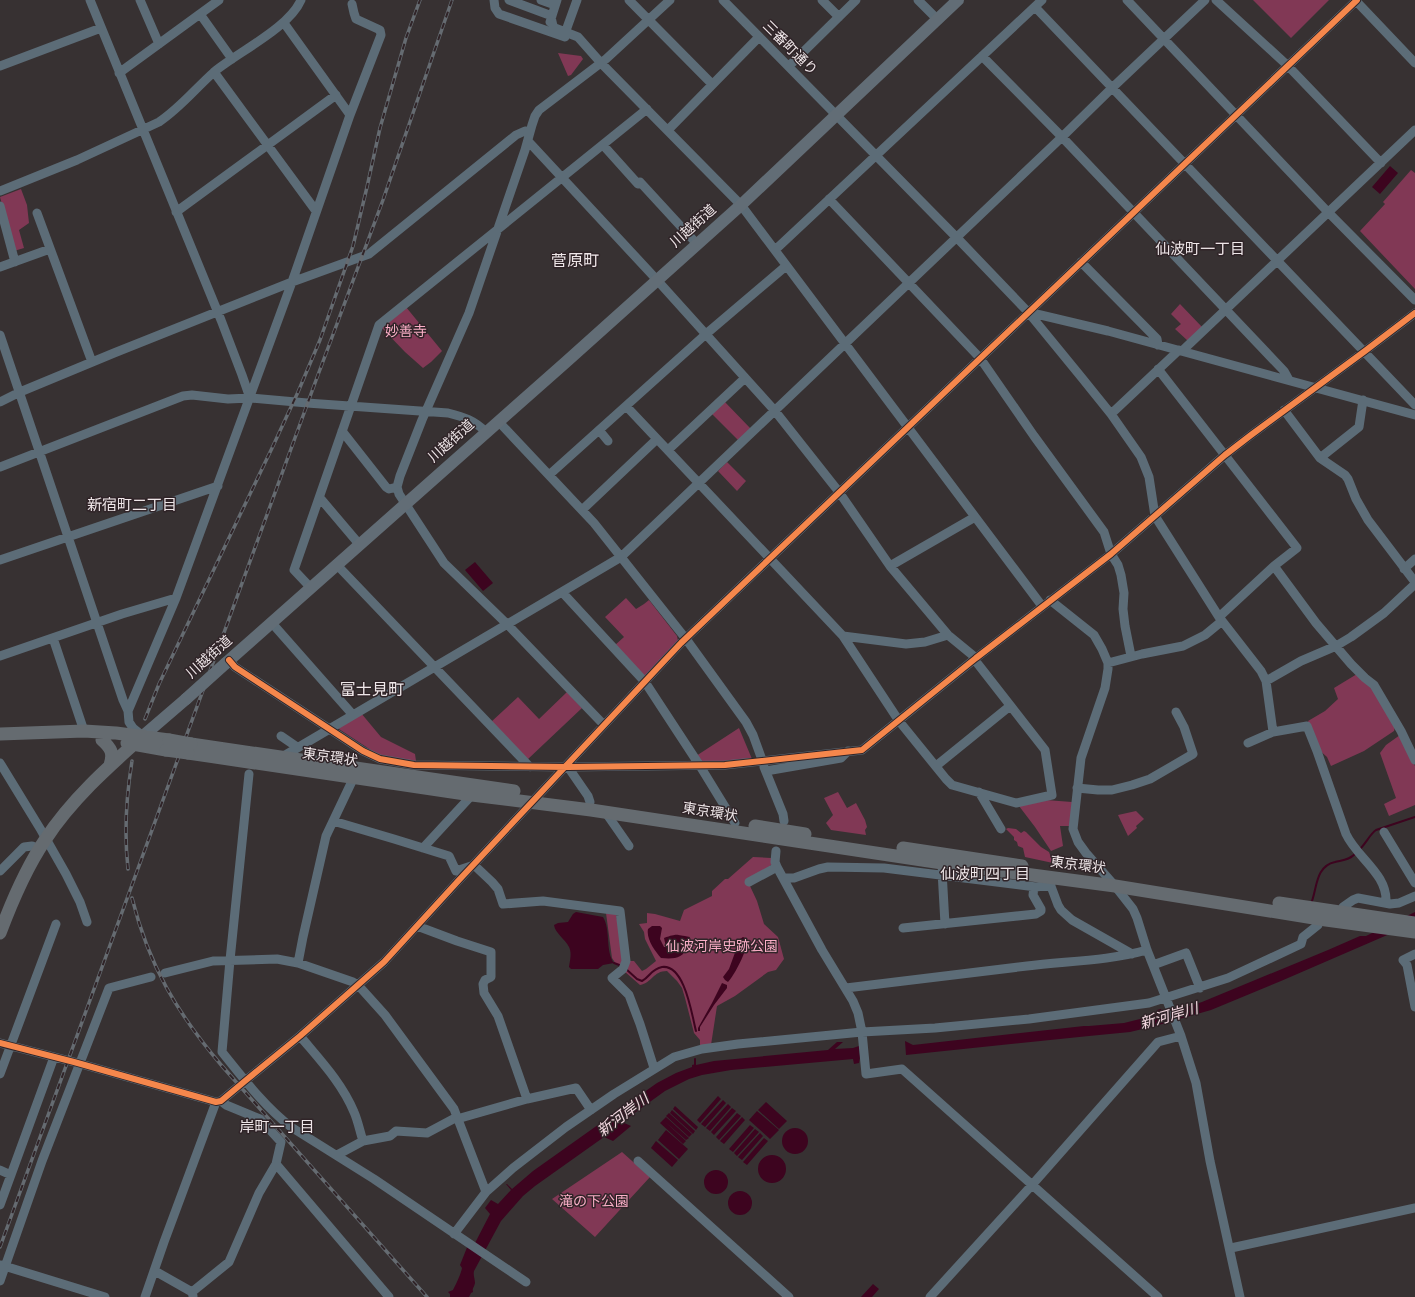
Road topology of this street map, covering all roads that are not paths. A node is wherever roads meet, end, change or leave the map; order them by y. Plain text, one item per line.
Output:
1 (90, 0) edge
2 (140, 0) edge
3 (219, 0) edge
4 (301, 0) edge
5 (494, 0) edge
6 (502, 0) edge
7 (509, 0) edge
8 (541, 0) edge
9 (576, 0) edge
10 (629, 0) edge
11 (670, 0) edge
12 (723, 0) edge
13 (822, 0) edge
14 (856, 0) edge
15 (918, 0) edge
16 (958, 0) edge
17 (1042, 0) edge
18 (1127, 0) edge
19 (1205, 0) edge
20 (1216, 0) edge
21 (1356, 0) edge
22 (556, 2) edge
23 (352, 4) dead end
24 (1035, 7) junction
25 (497, 12) junction
26 (200, 14) junction
27 (551, 17) junction
28 (839, 17) junction
29 (650, 20) junction
30 (938, 20) junction
31 (284, 23) junction
32 (101, 28) junction
33 (537, 28) junction
34 (564, 34) junction
35 (760, 37) junction
36 (1164, 39) junction
37 (158, 44) junction
38 (982, 56) junction
39 (232, 59) junction
40 (601, 63) junction
41 (1415, 63) edge
42 (1287, 65) junction
43 (0, 66) edge
44 (789, 66) junction
45 (214, 72) junction
46 (119, 73) junction
47 (712, 84) junction
48 (1112, 88) junction
49 (336, 95) junction
50 (647, 109) junction
51 (1236, 114) junction
52 (350, 115) junction
53 (837, 115) junction
54 (143, 130) junction
55 (668, 130) junction
56 (1415, 130) edge
57 (530, 132) junction
58 (1062, 137) junction
59 (528, 141) junction
60 (267, 145) junction
61 (603, 145) junction
62 (876, 155) junction
63 (1380, 163) junction
64 (1185, 164) junction
65 (561, 177) junction
66 (0, 191) edge
67 (829, 199) junction
68 (741, 205) junction
69 (0, 206) edge
70 (316, 211) junction
71 (176, 212) junction
72 (1133, 212) junction
73 (1328, 212) junction
74 (37, 214) dead end
75 (498, 230) junction
76 (957, 237) junction
77 (697, 244) junction
78 (50, 249) junction
79 (775, 250) junction
80 (1277, 260) junction
81 (15, 262) junction
82 (1081, 262) junction
83 (786, 266) junction
84 (0, 267) edge
85 (657, 280) junction
86 (292, 282) junction
87 (909, 283) junction
88 (1415, 300) edge
89 (1226, 310) junction
90 (218, 312) junction
91 (1028, 312) junction
92 (1415, 313) edge
93 (706, 334) junction
94 (0, 335) edge
95 (846, 344) junction
96 (1158, 345) junction
97 (1181, 351) junction
98 (1365, 352) junction
99 (980, 358) junction
100 (92, 362) junction
101 (1158, 369) junction
102 (745, 378) junction
103 (1289, 380) junction
104 (1317, 387) junction
105 (20, 392) junction
106 (250, 398) junction
107 (1363, 400) junction
108 (0, 402) edge
109 (1415, 404) edge
110 (351, 406) junction
111 (626, 406) junction
112 (1284, 410) junction
113 (427, 411) junction
114 (774, 411) junction
115 (1111, 414) junction
116 (1415, 415) edge
117 (498, 421) junction
118 (908, 427) junction
119 (599, 430) junction
120 (342, 431) junction
121 (486, 432) junction
122 (657, 439) junction
123 (608, 441) dead end
124 (668, 450) junction
125 (40, 451) junction
126 (1225, 455) junction
127 (1320, 458) junction
128 (0, 467) edge
129 (549, 475) junction
130 (698, 483) junction
131 (218, 486) junction
132 (397, 487) junction
133 (839, 492) junction
134 (320, 498) junction
135 (406, 503) junction
136 (582, 510) junction
137 (975, 516) junction
138 (1155, 516) junction
139 (69, 537) junction
140 (359, 544) junction
141 (1111, 554) junction
142 (621, 557) junction
143 (770, 558) junction
144 (1415, 559) edge
145 (0, 560) edge
146 (336, 564) junction
147 (890, 566) junction
148 (1274, 566) junction
149 (1404, 569) junction
150 (1415, 583) edge
151 (310, 587) junction
152 (562, 592) junction
153 (176, 598) junction
154 (1050, 600) junction
155 (1042, 606) junction
156 (1221, 619) junction
157 (271, 622) junction
158 (97, 623) junction
159 (507, 624) junction
160 (948, 634) junction
161 (843, 636) junction
162 (53, 638) junction
163 (686, 639) junction
164 (1336, 646) junction
165 (0, 656) edge
166 (1131, 656) junction
167 (975, 659) junction
168 (228, 661) junction
169 (1108, 663) junction
170 (434, 667) junction
171 (1266, 681) junction
172 (645, 682) junction
173 (1010, 706) junction
174 (128, 711) junction
175 (1176, 712) dead end
176 (354, 715) junction
177 (899, 721) junction
178 (604, 725) junction
179 (329, 729) junction
180 (84, 731) junction
181 (1273, 732) junction
182 (0, 734) edge
183 (280, 736) dead end
184 (0, 740) edge
185 (102, 740) junction
186 (138, 740) junction
187 (1248, 743) dead end
188 (298, 747) junction
189 (190, 748) junction
190 (848, 751) junction
191 (282, 757) junction
192 (761, 757) dead end
193 (1415, 760) edge
194 (0, 763) edge
195 (110, 765) junction
196 (700, 766) junction
197 (936, 766) junction
198 (530, 767) junction
199 (566, 767) junction
200 (249, 774) dead end
201 (354, 777) junction
202 (1077, 788) junction
203 (979, 792) junction
204 (472, 795) junction
205 (536, 798) junction
206 (590, 802) junction
207 (606, 813) junction
208 (333, 821) junction
209 (784, 821) dead end
210 (736, 823) junction
211 (1001, 830) dead end
212 (1384, 832) dead end
213 (42, 844) junction
214 (629, 846) dead end
215 (423, 848) junction
216 (776, 850) dead end
217 (474, 865) junction
218 (777, 867) junction
219 (942, 869) junction
220 (0, 871) edge
221 (784, 878) junction
222 (1050, 881) junction
223 (749, 882) dead end
224 (1112, 883) junction
225 (1415, 883) edge
226 (1034, 887) junction
227 (1415, 896) edge
228 (1386, 903) junction
229 (1343, 907) dead end
230 (87, 922) dead end
231 (1415, 923) edge
232 (56, 924) dead end
233 (945, 924) junction
234 (1318, 925) dead end
235 (417, 926) junction
236 (903, 928) dead end
237 (1415, 932) edge
238 (0, 933) edge
239 (1147, 950) junction
240 (1132, 954) junction
241 (1415, 954) edge
242 (230, 960) junction
243 (298, 963) junction
244 (1153, 965) junction
245 (165, 974) dead end
246 (151, 977) dead end
247 (358, 985) junction
248 (846, 988) junction
249 (1200, 988) junction
250 (1166, 999) junction
251 (1415, 1007) edge
252 (862, 1032) junction
253 (1181, 1035) junction
254 (300, 1036) junction
255 (0, 1043) edge
256 (10, 1046) junction
257 (56, 1057) junction
258 (80, 1064) junction
259 (654, 1068) junction
260 (0, 1074) edge
261 (245, 1081) junction
262 (527, 1099) junction
263 (219, 1102) junction
264 (591, 1110) junction
265 (457, 1118) junction
266 (363, 1141) junction
267 (337, 1155) junction
268 (638, 1161) dead end
269 (276, 1164) junction
270 (0, 1170) edge
271 (11, 1175) junction
272 (1032, 1185) junction
273 (486, 1192) junction
274 (0, 1206) edge
275 (1415, 1208) edge
276 (454, 1234) junction
277 (1231, 1248) junction
278 (3, 1266) edge
279 (155, 1271) junction
280 (0, 1281) edge
281 (526, 1282) dead end
282 (193, 1294) edge
283 (105, 1297) edge
284 (146, 1297) edge
285 (389, 1297) edge
286 (789, 1297) edge
287 (930, 1297) edge
288 (1158, 1297) edge
289 (1240, 1297) edge

1 - 32 street
2 - 37 street
3 - 26 street
4 - 31 street
5 - 25 street
6 - 25 street
7 - 27 street
8 - 22 street
9 - 34 street
10 - 29 street
11 - 29 street
12 - 35 street, 三番町通り
13 - 28 street
14 - 28 street
15 - 30 street
16 - 30 main road, 川越街道
17 - 24 street
18 - 36 street
19 - 36 street
20 - 42 street
21 - 41 street
21 - 42 street
22 - 27 street
23 - 52 street
24 - 38 street
24 - 48 street
25 - 33 street
26 - 37 street
26 - 39 street
27 - 33 street
27 - 34 street
28 - 44 street
29 - 40 street
29 - 47 street
30 - 53 main road, 川越街道
31 - 39 street
31 - 49 street
32 - 43 street
32 - 46 street
33 - 34 street
34 - 40 street
35 - 44 street, 三番町通り
35 - 47 street
36 - 48 street
36 - 51 street
37 - 46 street
38 - 58 street
38 - 62 street
39 - 45 street
40 - 50 street
40 - 57 street
42 - 51 street
42 - 63 street
44 - 53 street, 三番町通り
45 - 54 street
45 - 60 street
46 - 54 street
47 - 55 street
48 - 58 street
48 - 64 street
49 - 52 street
49 - 60 street
50 - 55 street
50 - 61 street
51 - 64 street
51 - 73 street
52 - 70 street
53 - 62 street, 三番町通り
53 - 68 main road, 川越街道
54 - 66 street
54 - 71 street
55 - 68 street
56 - 63 street
57 - 59 street
57 - 86 street
58 - 72 street
58 - 76 street
59 - 65 street
59 - 75 street
60 - 70 street
60 - 71 street
61 - 65 street
61 - 77 street
62 - 67 street
62 - 76 street, 三番町通り
63 - 73 street
64 - 72 street
64 - 80 street
65 - 75 street
65 - 85 street
67 - 79 street
67 - 87 street
68 - 77 main road, 川越街道
68 - 79 street
69 - 81 street
70 - 86 street
71 - 90 street
72 - 82 street
72 - 89 street
73 - 80 street
73 - 88 street
74 - 78 street
75 - 110 street
75 - 113 street
76 - 87 street
76 - 91 street, 三番町通り
77 - 85 main road, 川越街道
78 - 81 street
78 - 100 street
79 - 83 street
80 - 89 street
80 - 98 street
81 - 84 street
82 - 91 street
82 - 96 street
83 - 93 street
83 - 95 street
85 - 93 street
85 - 117 main road, 川越街道
86 - 90 street
86 - 106 street
87 - 95 street
87 - 99 street
89 - 97 street
89 - 103 street
90 - 100 street
90 - 106 street
91 - 96 street
91 - 99 street
91 - 115 street, 三番町通り
92 - 98 street
93 - 102 street
93 - 111 street
94 - 105 street
95 - 114 street
95 - 118 street
96 - 97 street
97 - 101 street
97 - 103 street
98 - 104 street
98 - 109 street
99 - 118 street
99 - 141 street
100 - 105 street
101 - 115 street
101 - 126 street
102 - 114 street
102 - 124 street
103 - 104 street
104 - 107 street
104 - 112 street
105 - 108 street
105 - 125 street
106 - 110 street
106 - 125 street
106 - 131 street
107 - 116 street
107 - 127 street
110 - 113 street
110 - 120 street
111 - 119 street
111 - 122 street
112 - 126 street
112 - 127 street
113 - 121 street
113 - 132 street
114 - 130 street
114 - 133 street
115 - 138 street, 三番町通り
117 - 121 main road, 川越街道
117 - 129 street
118 - 133 street
118 - 137 street
119 - 123 street
119 - 129 street
120 - 132 street
120 - 134 street
121 - 135 main road, 川越街道
122 - 124 street
122 - 136 street
124 - 130 street
125 - 128 street
125 - 139 street
126 - 138 street
126 - 148 street
127 - 149 street
129 - 136 street
130 - 142 street
130 - 143 street
131 - 139 street
131 - 153 street
132 - 135 street
133 - 143 street
133 - 147 street
134 - 140 street
134 - 151 street
135 - 140 main road, 川越街道
135 - 159 street
136 - 142 street
137 - 147 street
137 - 155 street
138 - 141 street
138 - 156 street
139 - 145 street
139 - 158 street
140 - 146 main road, 川越街道
141 - 154 street
141 - 166 street
142 - 152 street
142 - 163 street
143 - 161 street
143 - 163 street
144 - 149 street
146 - 151 main road, 川越街道
146 - 170 street
147 - 160 street
148 - 156 street
148 - 164 street
149 - 150 street
150 - 164 street
151 - 157 main road, 川越街道
152 - 159 street
152 - 172 street
153 - 158 street
153 - 174 street
154 - 155 street
154 - 169 street
155 - 167 street
156 - 166 street
156 - 171 street
157 - 168 main road, 川越街道
157 - 176 street
158 - 162 street
158 - 174 street
159 - 170 street
159 - 178 street
160 - 161 street
160 - 167 street
161 - 177 street
162 - 165 street
162 - 180 street
163 - 172 street
163 - 192 street
164 - 171 street
164 - 193 street
166 - 169 street
167 - 173 street
167 - 177 street
168 - 179 street
168 - 186 main road, 川越街道, bridge
169 - 202 street
170 - 176 street
170 - 198 street
171 - 181 street
172 - 178 street
172 - 196 street
173 - 197 street
173 - 203 street
174 - 186 street
175 - 202 street
176 - 179 street
177 - 190 street
177 - 197 street
178 - 199 street
179 - 188 street
179 - 198 street
180 - 182 highway, 東京環状
180 - 186 highway, 東京環状
181 - 187 street
181 - 228 street
183 - 188 street
184 - 185 highway, 東京環状
185 - 186 highway, 東京環状
185 - 195 highway
186 - 189 highway, 東京環状, bridge
186 - 195 highway, 川越街道
188 - 191 street
189 - 191 highway, 東京環状
189 - 201 highway, 東京環状
190 - 196 street
190 - 209 street
191 - 205 highway, 東京環状
194 - 213 street
195 - 213 highway, 川越街道
196 - 199 street
196 - 210 street
197 - 203 street
198 - 199 street
199 - 205 street
199 - 206 street
200 - 242 street
201 - 204 highway, 東京環状
201 - 208 street
202 - 224 street
203 - 211 street
204 - 205 highway, 東京環状
204 - 215 street
205 - 206 highway, 東京環状
205 - 207 highway, 東京環状
205 - 217 street
206 - 210 highway, 東京環状
207 - 214 street
207 - 219 highway, 東京環状
208 - 215 street
208 - 243 street
210 - 224 highway, 東京環状
212 - 225 street
213 - 220 street
213 - 230 street
213 - 238 highway, 川越街道
215 - 217 street
216 - 218 street
217 - 235 street
217 - 259 street
218 - 221 street
218 - 223 street
219 - 221 street
219 - 222 highway, 東京環状
219 - 226 street
219 - 233 street
221 - 248 street
222 - 224 highway, 東京環状
222 - 226 street
222 - 240 street
224 - 231 highway, 東京環状
224 - 237 highway, 東京環状
224 - 239 street
226 - 233 street
227 - 228 street
228 - 229 street
232 - 256 street
233 - 236 street
234 - 249 street
235 - 247 street
235 - 262 street
239 - 240 street
239 - 244 street
240 - 248 street
241 - 251 street
242 - 243 street
242 - 245 street
242 - 261 street
243 - 247 street
244 - 249 street
244 - 250 street
246 - 258 street
247 - 254 street
247 - 265 street
248 - 252 street
249 - 250 street
250 - 252 street
250 - 253 street
252 - 259 street
252 - 272 street
253 - 272 street
253 - 277 street
254 - 261 street
254 - 266 street
255 - 256 street
256 - 257 street
256 - 260 street
257 - 258 street
257 - 271 street
258 - 263 street
258 - 278 street
259 - 264 street
261 - 263 street
261 - 267 street
262 - 264 street
262 - 265 street
263 - 269 street
263 - 279 street
264 - 273 street
265 - 266 street
265 - 273 street
266 - 267 street
267 - 276 street
268 - 286 street
269 - 282 street
269 - 285 street
270 - 271 street
271 - 274 street
272 - 287 street
272 - 288 street
273 - 276 street
275 - 277 street
276 - 281 street
277 - 289 street
278 - 280 street
278 - 283 street
279 - 282 street
279 - 284 street

